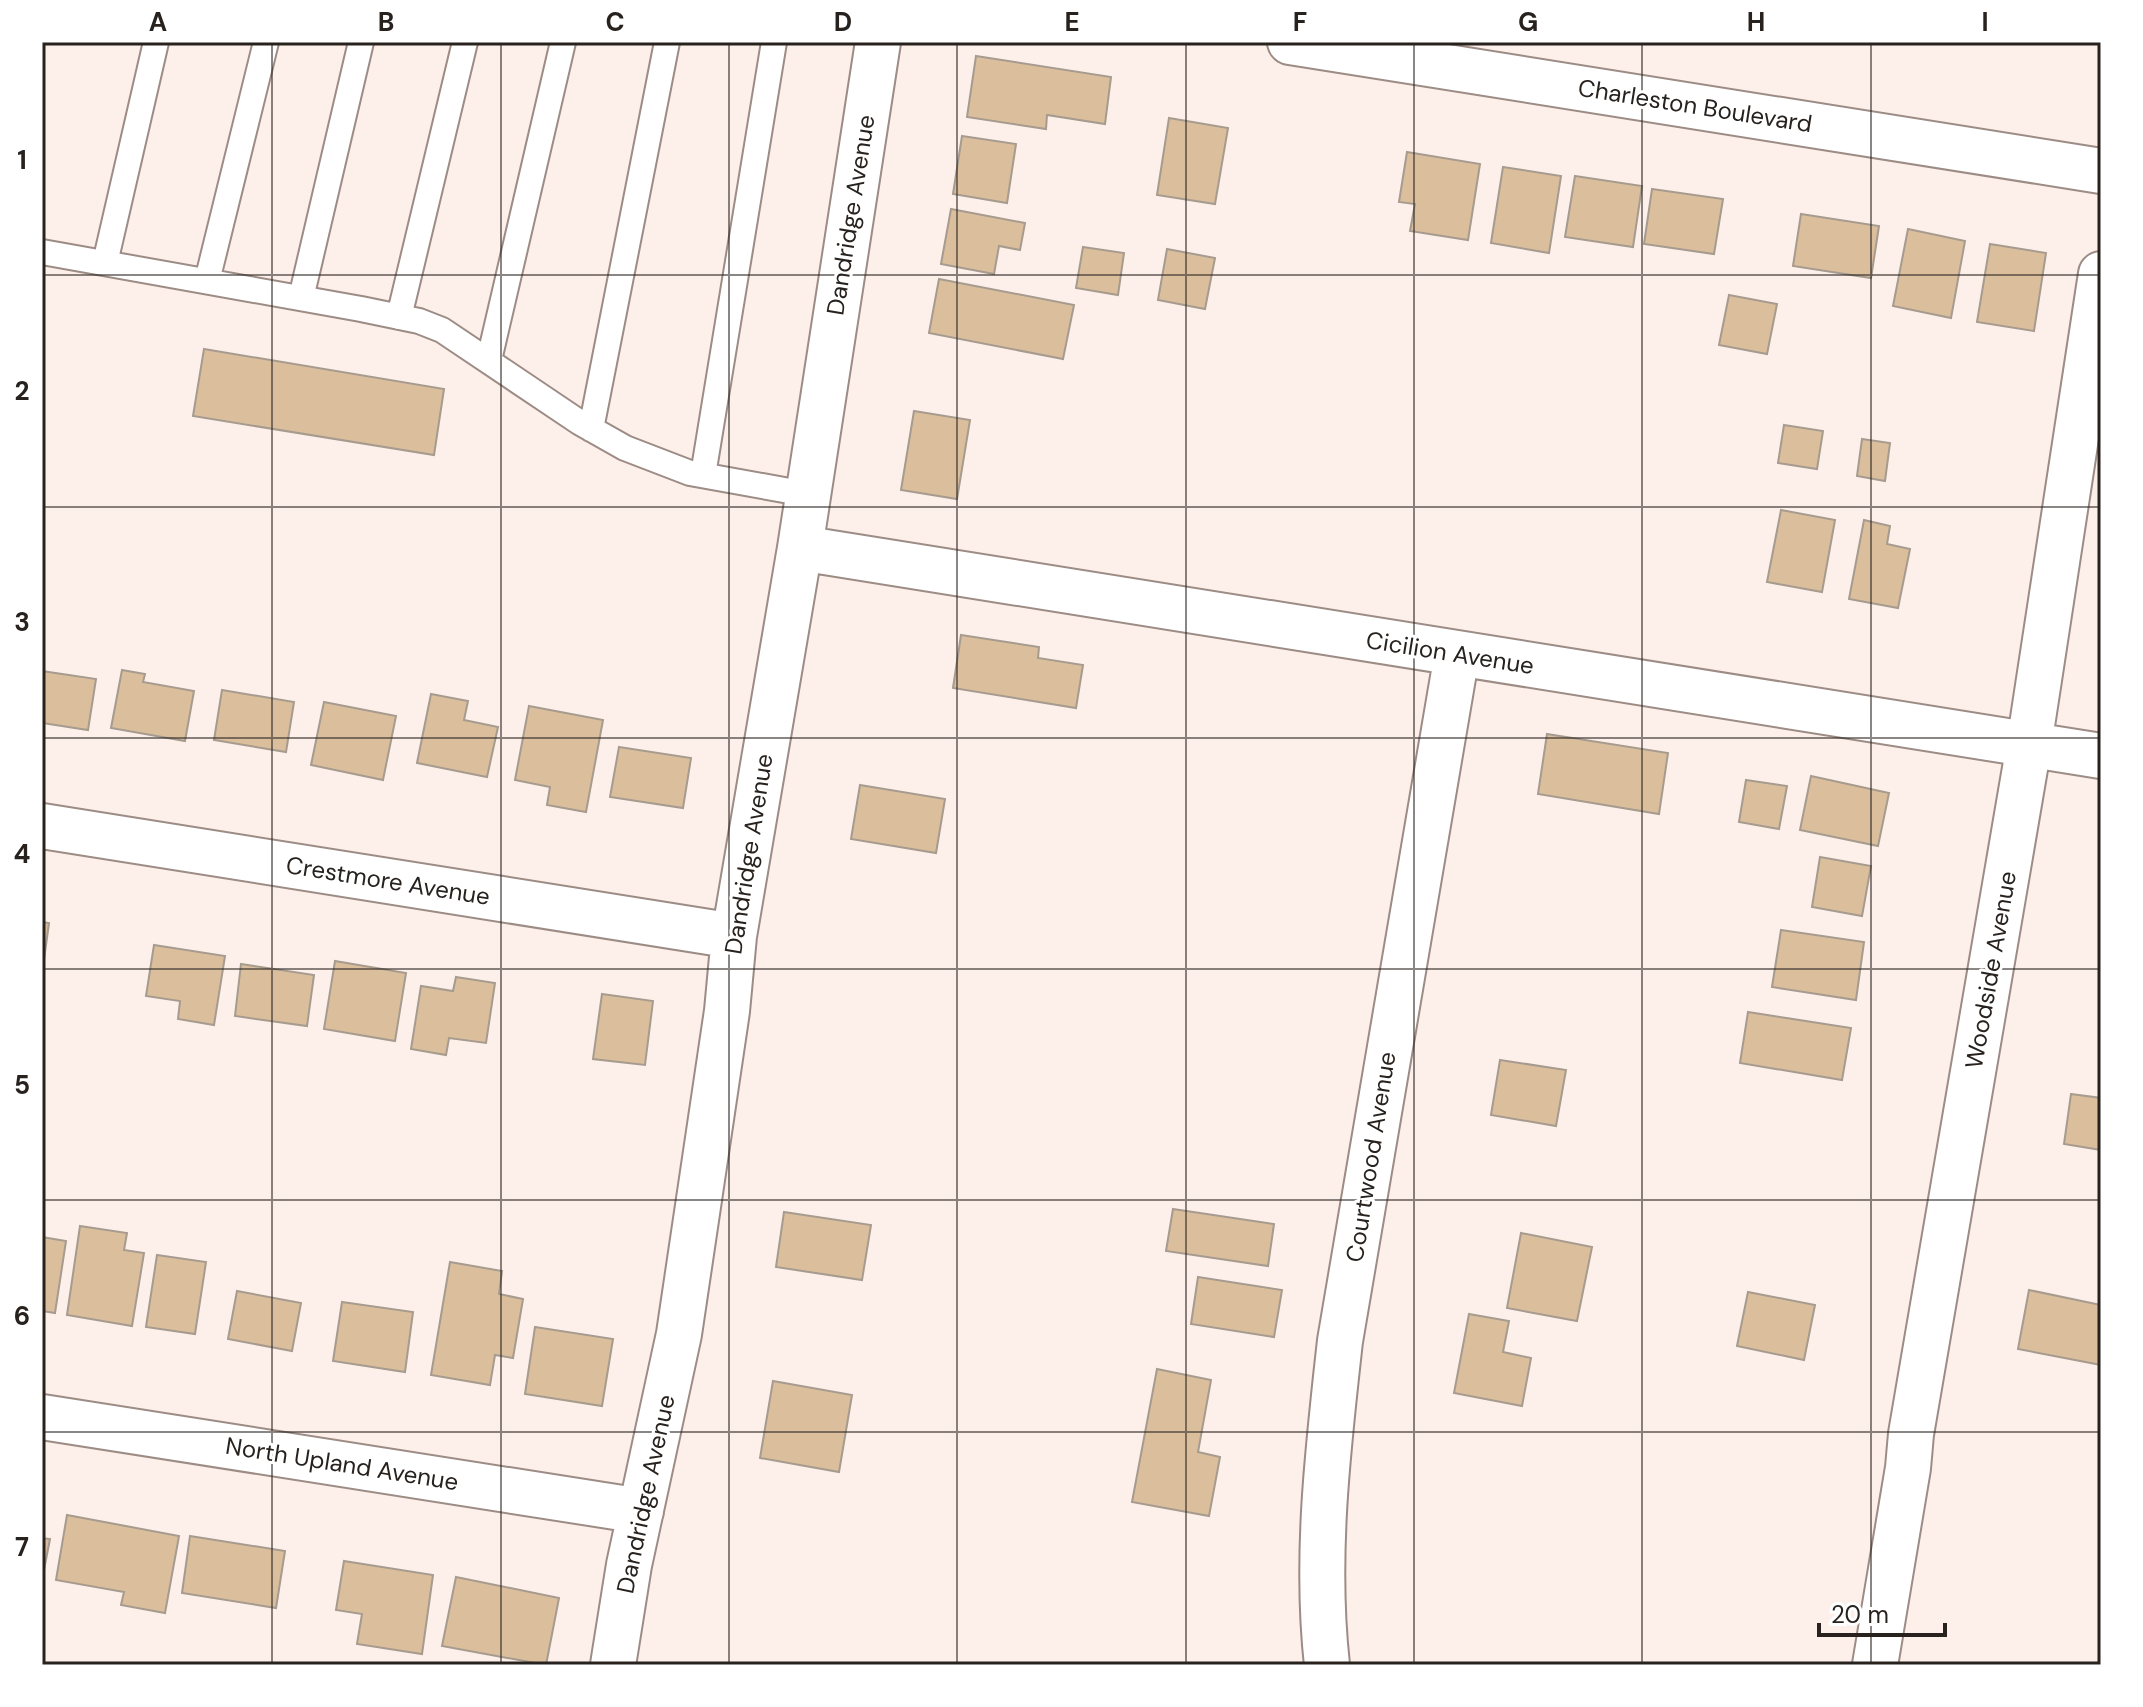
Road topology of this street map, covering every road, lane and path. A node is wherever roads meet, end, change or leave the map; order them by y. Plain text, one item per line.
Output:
1 (156, 42) edge
2 (266, 42) edge
3 (361, 42) edge
4 (465, 42) edge
5 (563, 42) edge
6 (667, 42) edge
7 (774, 42) edge
8 (878, 42) edge
9 (1290, 42) edge
10 (2101, 171) edge
11 (42, 252) edge
12 (105, 263) junction
13 (2101, 274) edge
14 (207, 281) junction
15 (301, 298) junction
16 (399, 317) junction
17 (489, 360) junction
18 (591, 429) junction
19 (703, 475) junction
20 (806, 494) junction
21 (800, 548) junction
22 (1457, 654) junction
23 (2029, 745) junction
24 (2101, 756) edge
25 (42, 826) edge
26 (734, 936) junction
27 (42, 1417) edge
28 (641, 1511) junction
29 (613, 1665) edge
30 (1327, 1665) edge
31 (1875, 1665) edge

1 - 12 lane
2 - 14 lane
3 - 15 lane
4 - 16 lane
5 - 17 lane
6 - 18 lane
7 - 19 lane
8 - 20 street, Dandridge Avenue
9 - 10 street, Charleston Boulevard
11 - 12 lane
12 - 14 lane
13 - 23 street, Woodside Avenue
14 - 15 lane
15 - 16 lane
16 - 17 lane
17 - 18 lane
18 - 19 lane
19 - 20 lane
20 - 21 street, Dandridge Avenue
21 - 22 street, Cicilion Avenue
21 - 26 street, Dandridge Avenue
22 - 23 street, Cicilion Avenue
22 - 30 street, Courtwood Avenue
23 - 24 street, Cicilion Avenue
23 - 31 street, Woodside Avenue
25 - 26 street, Crestmore Avenue
26 - 28 street, Dandridge Avenue
27 - 28 street, North Upland Avenue
28 - 29 street, Dandridge Avenue

